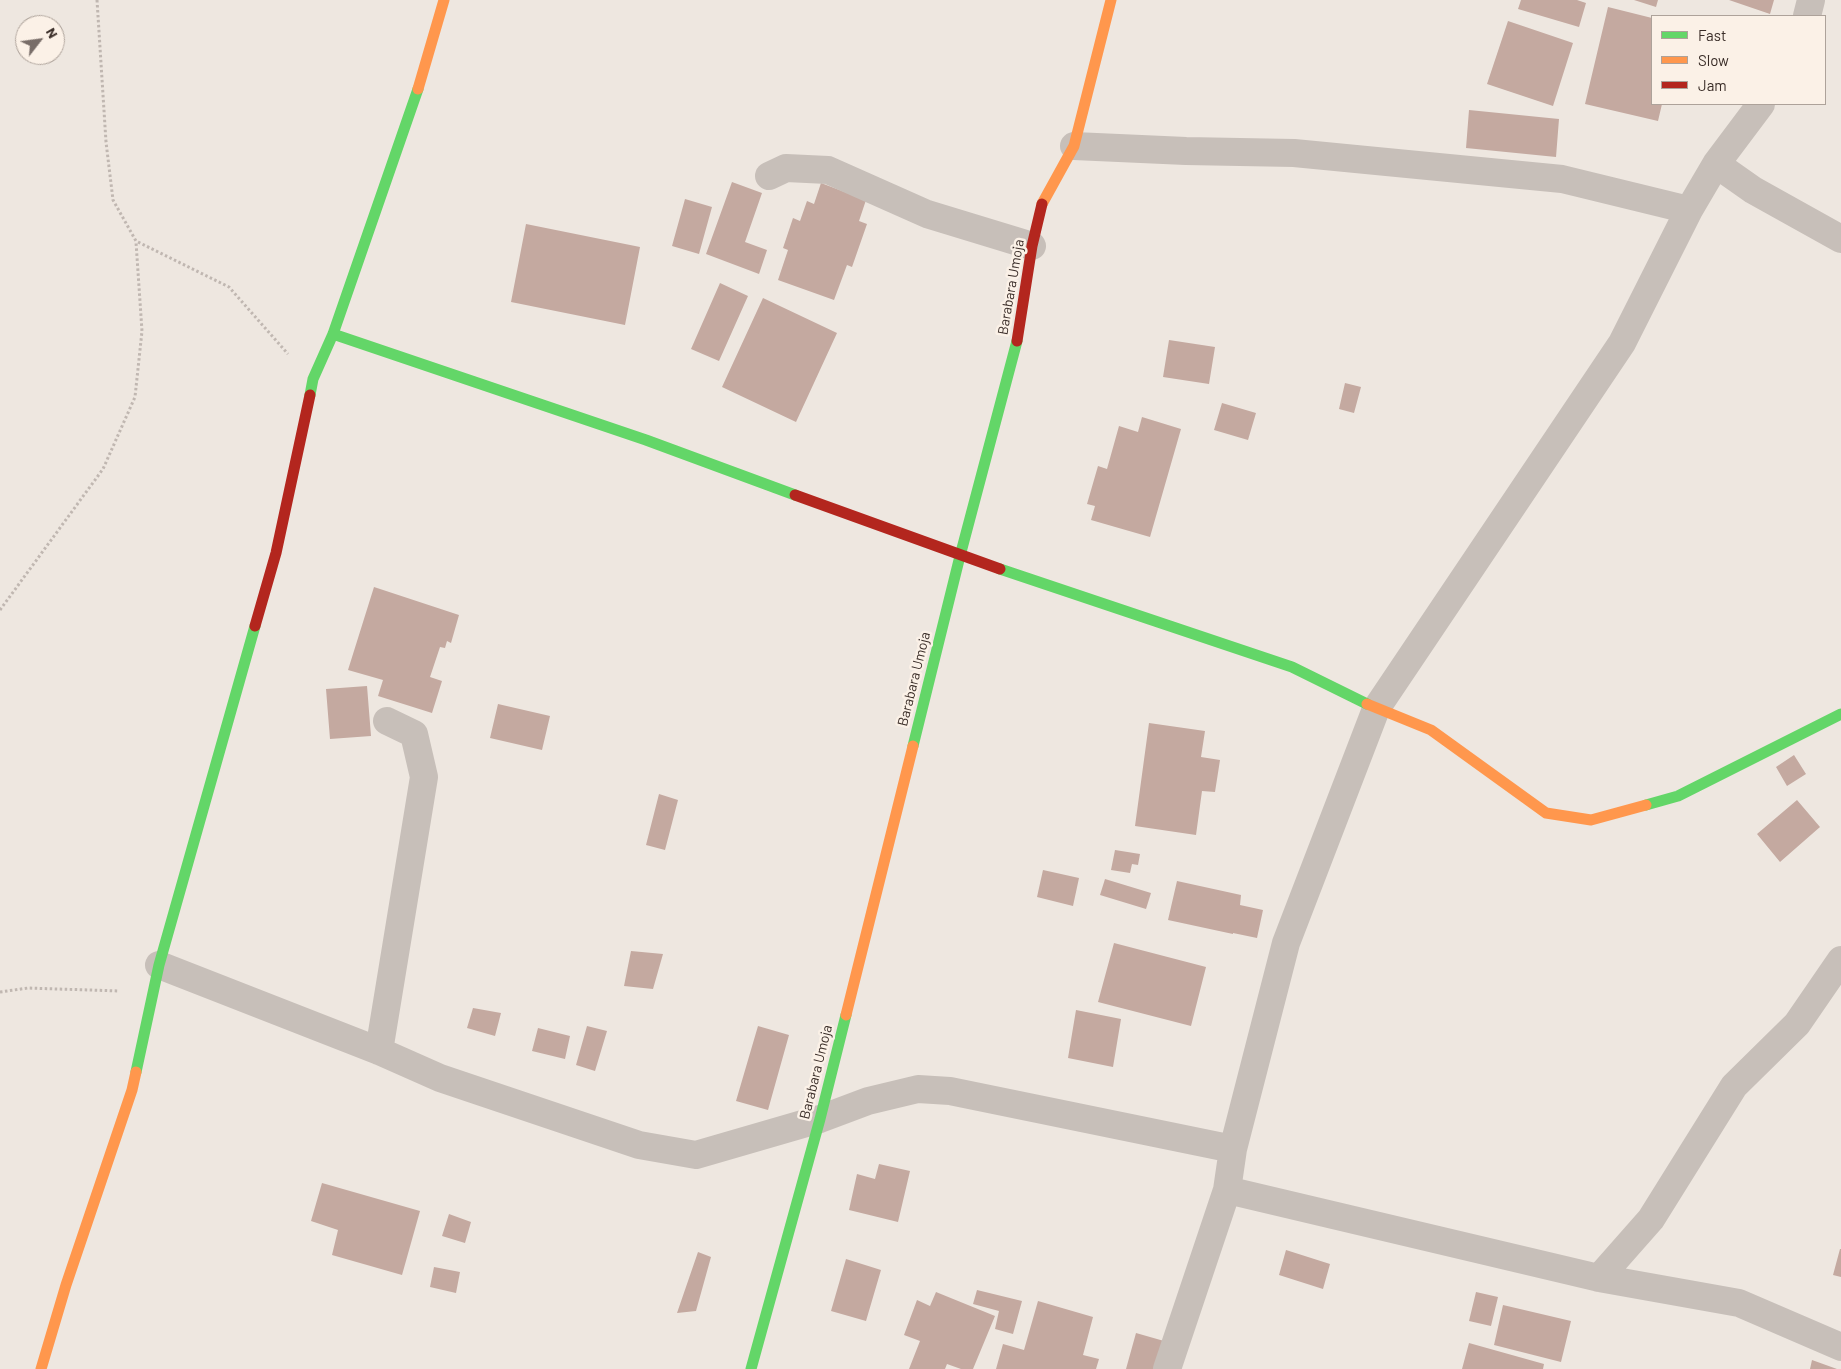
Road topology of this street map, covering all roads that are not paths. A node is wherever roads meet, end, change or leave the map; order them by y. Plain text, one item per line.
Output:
1 (444, 0) edge
2 (1112, 0) edge
3 (1811, 0) edge
4 (1807, 15) edge
5 (1760, 105) edge
6 (1074, 146) junction
7 (1716, 164) junction
8 (769, 176) dead end
9 (1689, 210) junction
10 (1841, 239) edge
11 (1032, 246) junction
12 (333, 334) junction
13 (960, 556) junction
14 (1376, 709) junction
15 (1841, 714) edge
16 (388, 721) dead end
17 (1841, 960) edge
18 (159, 965) junction
19 (379, 1051) junction
20 (820, 1119) junction
21 (1233, 1149) junction
22 (1227, 1190) junction
23 (1599, 1278) junction
24 (1841, 1347) edge
25 (42, 1369) edge
26 (751, 1369) edge
27 (1167, 1369) edge

1 - 12 street
2 - 6 street, Barabara Umoja
3 - 4 street
5 - 7 street
6 - 9 street
6 - 11 street, Barabara Umoja
7 - 9 street
7 - 10 street
8 - 11 street
9 - 14 street
11 - 13 street, Barabara Umoja
12 - 13 street
12 - 18 street
13 - 14 street
13 - 20 street, Barabara Umoja
14 - 15 street
14 - 21 street
16 - 19 street
17 - 23 street
18 - 19 street
18 - 25 street
19 - 20 street
20 - 21 street
20 - 26 street, Barabara Umoja
21 - 22 street
22 - 23 street
22 - 27 street
23 - 24 street

